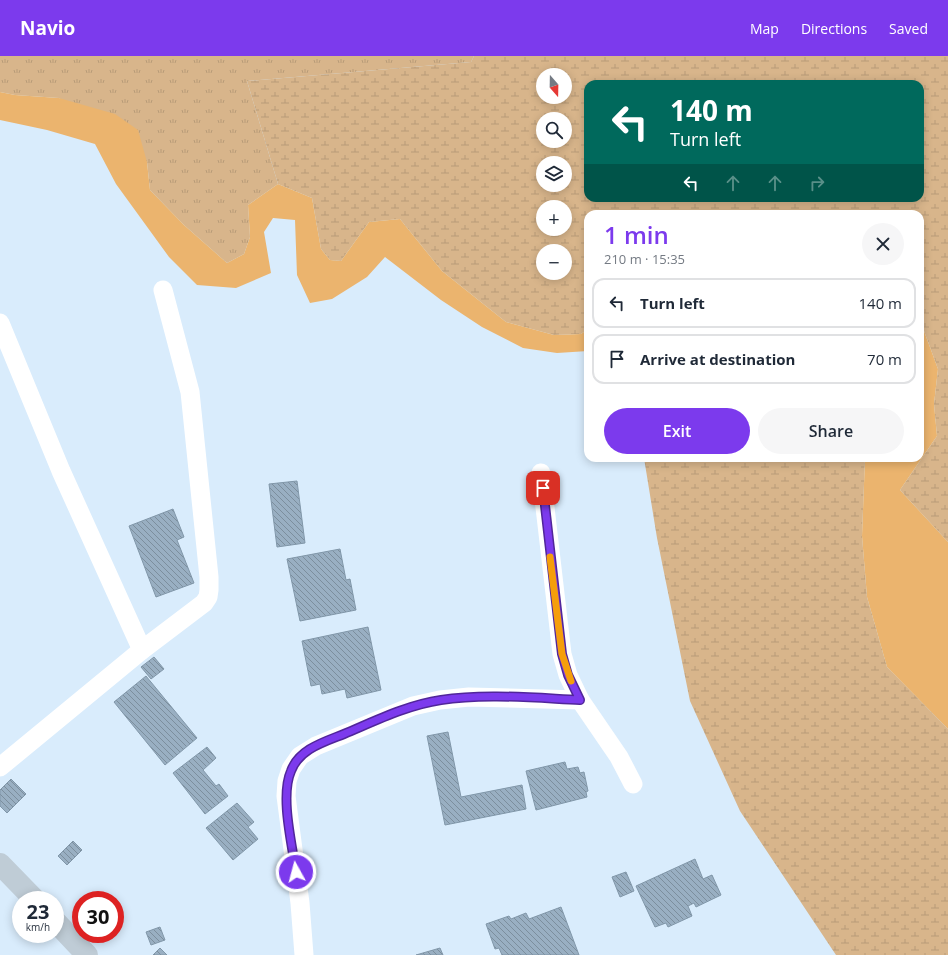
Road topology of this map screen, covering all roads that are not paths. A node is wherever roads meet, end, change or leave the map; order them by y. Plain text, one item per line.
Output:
1 (163, 290) dead end
2 (0, 323) edge
3 (541, 473) dead end
4 (142, 650) junction
5 (580, 700) junction
6 (0, 767) edge
7 (633, 784) dead end
8 (0, 864) edge
9 (26, 891) edge
10 (64, 931) edge
11 (87, 955) edge
12 (304, 955) edge

1 - 4 street
2 - 4 street
3 - 5 street
4 - 6 street
5 - 7 street
5 - 12 street
8 - 9 main road
10 - 11 main road

